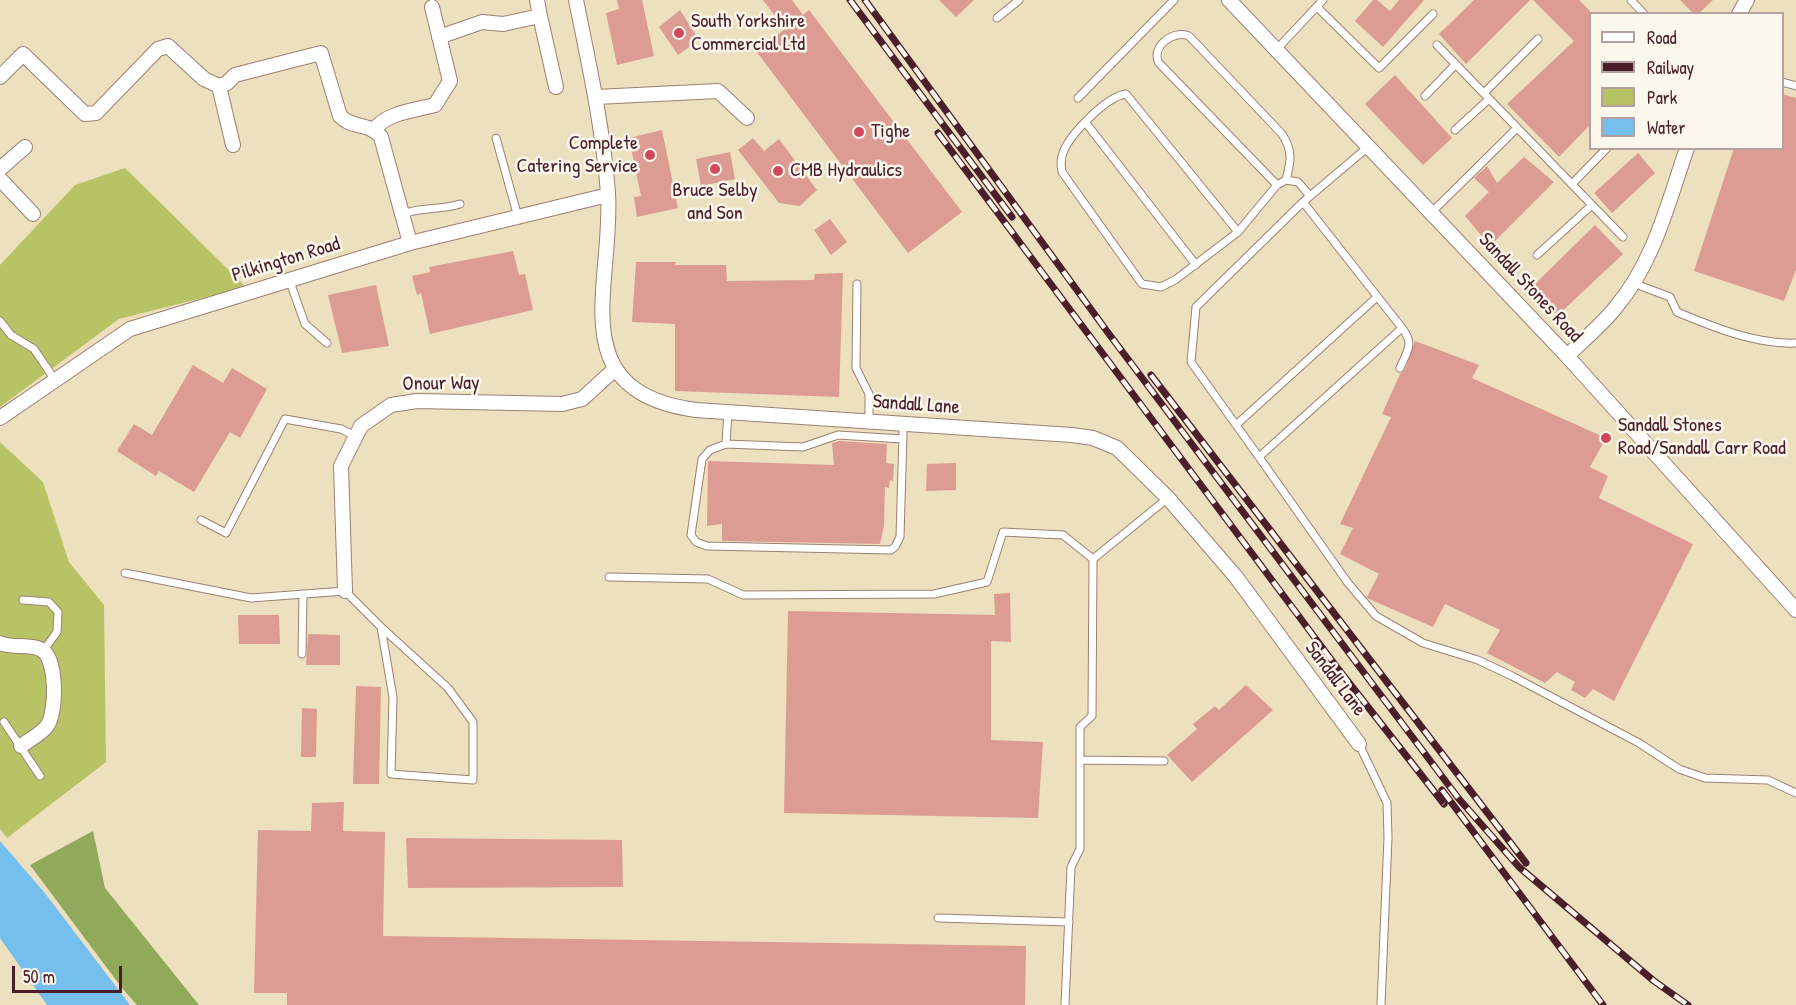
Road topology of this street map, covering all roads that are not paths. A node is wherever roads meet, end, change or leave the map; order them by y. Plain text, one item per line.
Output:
1 (537, 0) edge
2 (576, 0) edge
3 (1019, 0) edge
4 (1174, 0) edge
5 (1229, 0) edge
6 (1323, 0) edge
7 (1631, 0) edge
8 (432, 7) dead end
9 (1317, 7) junction
10 (1642, 12) edge
11 (1433, 14) dead end
12 (540, 16) junction
13 (998, 18) dead end
14 (439, 37) junction
15 (1538, 39) dead end
16 (1437, 45) dead end
17 (1276, 50) junction
18 (1456, 64) junction
19 (0, 77) edge
20 (219, 86) junction
21 (556, 87) dead end
22 (1425, 96) dead end
23 (1487, 96) junction
24 (596, 97) junction
25 (1078, 98) dead end
26 (747, 118) dead end
27 (1086, 123) junction
28 (1517, 128) junction
29 (375, 129) junction
30 (1455, 130) dead end
31 (496, 138) dead end
32 (232, 145) dead end
33 (25, 147) dead end
34 (1368, 147) junction
35 (1605, 150) edge
36 (1686, 150) edge
37 (0, 169) edge
38 (0, 179) edge
39 (1286, 180) junction
40 (1572, 184) junction
41 (1277, 185) junction
42 (608, 195) junction
43 (1310, 195) junction
44 (1303, 202) junction
45 (460, 204) dead end
46 (1592, 205) junction
47 (1432, 212) junction
48 (33, 214) dead end
49 (402, 214) junction
50 (518, 217) junction
51 (1238, 232) junction
52 (1623, 237) dead end
53 (410, 243) junction
54 (1537, 255) dead end
55 (1196, 265) junction
56 (289, 279) junction
57 (1633, 283) junction
58 (857, 284) dead end
59 (1377, 297) junction
60 (0, 321) edge
61 (1402, 328) junction
62 (327, 343) dead end
63 (1796, 344) edge
64 (1567, 356) junction
65 (1400, 368) dead end
66 (615, 369) junction
67 (55, 380) junction
68 (728, 412) junction
69 (0, 418) edge
70 (869, 422) junction
71 (903, 424) junction
72 (1236, 425) junction
73 (355, 436) junction
74 (903, 439) junction
75 (726, 444) junction
76 (1259, 457) junction
77 (1168, 498) junction
78 (201, 520) dead end
79 (1093, 559) junction
80 (125, 573) dead end
81 (609, 577) dead end
82 (345, 591) junction
83 (303, 594) junction
84 (24, 600) dead end
85 (1796, 610) edge
86 (381, 627) junction
87 (0, 644) edge
88 (43, 651) junction
89 (302, 654) dead end
90 (4, 722) dead end
91 (1359, 744) joint
92 (21, 746) junction
93 (1080, 760) junction
94 (1164, 760) dead end
95 (40, 776) dead end
96 (1796, 793) edge
97 (938, 918) dead end
98 (1069, 922) junction
99 (1065, 1005) edge
100 (1381, 1005) edge

1 - 12 street
2 - 24 street, Sandall Lane
3 - 13 lane
4 - 25 lane
5 - 17 street, Sandall Stones Road
6 - 9 lane
7 - 10 lane
8 - 14 street
9 - 11 lane
9 - 17 lane
12 - 14 street
12 - 21 street
14 - 29 street
15 - 23 lane
16 - 18 lane
17 - 34 street, Sandall Stones Road
18 - 22 lane
18 - 23 lane
19 - 20 street
20 - 29 street
20 - 32 street
23 - 28 lane
23 - 30 lane
24 - 26 street
24 - 42 street, Sandall Lane
27 - 51 lane
27 - 55 lane
27 - 55 lane
28 - 40 lane
28 - 47 lane
29 - 49 street
31 - 50 lane
33 - 37 street
34 - 43 lane
34 - 47 street, Sandall Stones Road
35 - 40 lane
36 - 57 street
38 - 48 street
39 - 41 lane
39 - 41 lane
39 - 43 lane
40 - 46 lane
41 - 51 lane
42 - 50 street, Pilkington Road
42 - 66 street, Sandall Lane
43 - 44 lane
44 - 59 lane
44 - 72 lane
45 - 49 lane
46 - 52 lane
46 - 54 lane
47 - 64 street, Sandall Stones Road
49 - 53 street
50 - 53 street, Pilkington Road
51 - 55 lane
53 - 56 street, Pilkington Road
56 - 62 lane
56 - 67 street, Pilkington Road
57 - 63 lane
57 - 64 street
58 - 70 lane
59 - 61 lane
59 - 72 lane
60 - 67 lane
61 - 65 lane
61 - 76 lane
64 - 85 street, Sandall Stones Road
66 - 68 street, Sandall Lane
66 - 73 street, Onour Way
67 - 69 street, Pilkington Road
68 - 70 street, Sandall Lane
68 - 75 lane
70 - 71 street, Sandall Lane
71 - 74 lane
71 - 77 street, Sandall Lane
72 - 76 lane
73 - 78 lane
73 - 82 street, Onour Way
74 - 75 lane
74 - 75 lane
76 - 96 lane
77 - 79 lane
77 - 91 street, Sandall Lane
79 - 81 lane
79 - 93 lane
80 - 83 lane
82 - 83 lane
82 - 86 lane
83 - 89 lane
84 - 88 lane
86 - 86 lane
87 - 88 street
88 - 92 street
90 - 92 lane
91 - 100 lane
92 - 95 lane
93 - 94 lane
93 - 98 lane
97 - 98 lane
98 - 99 lane

